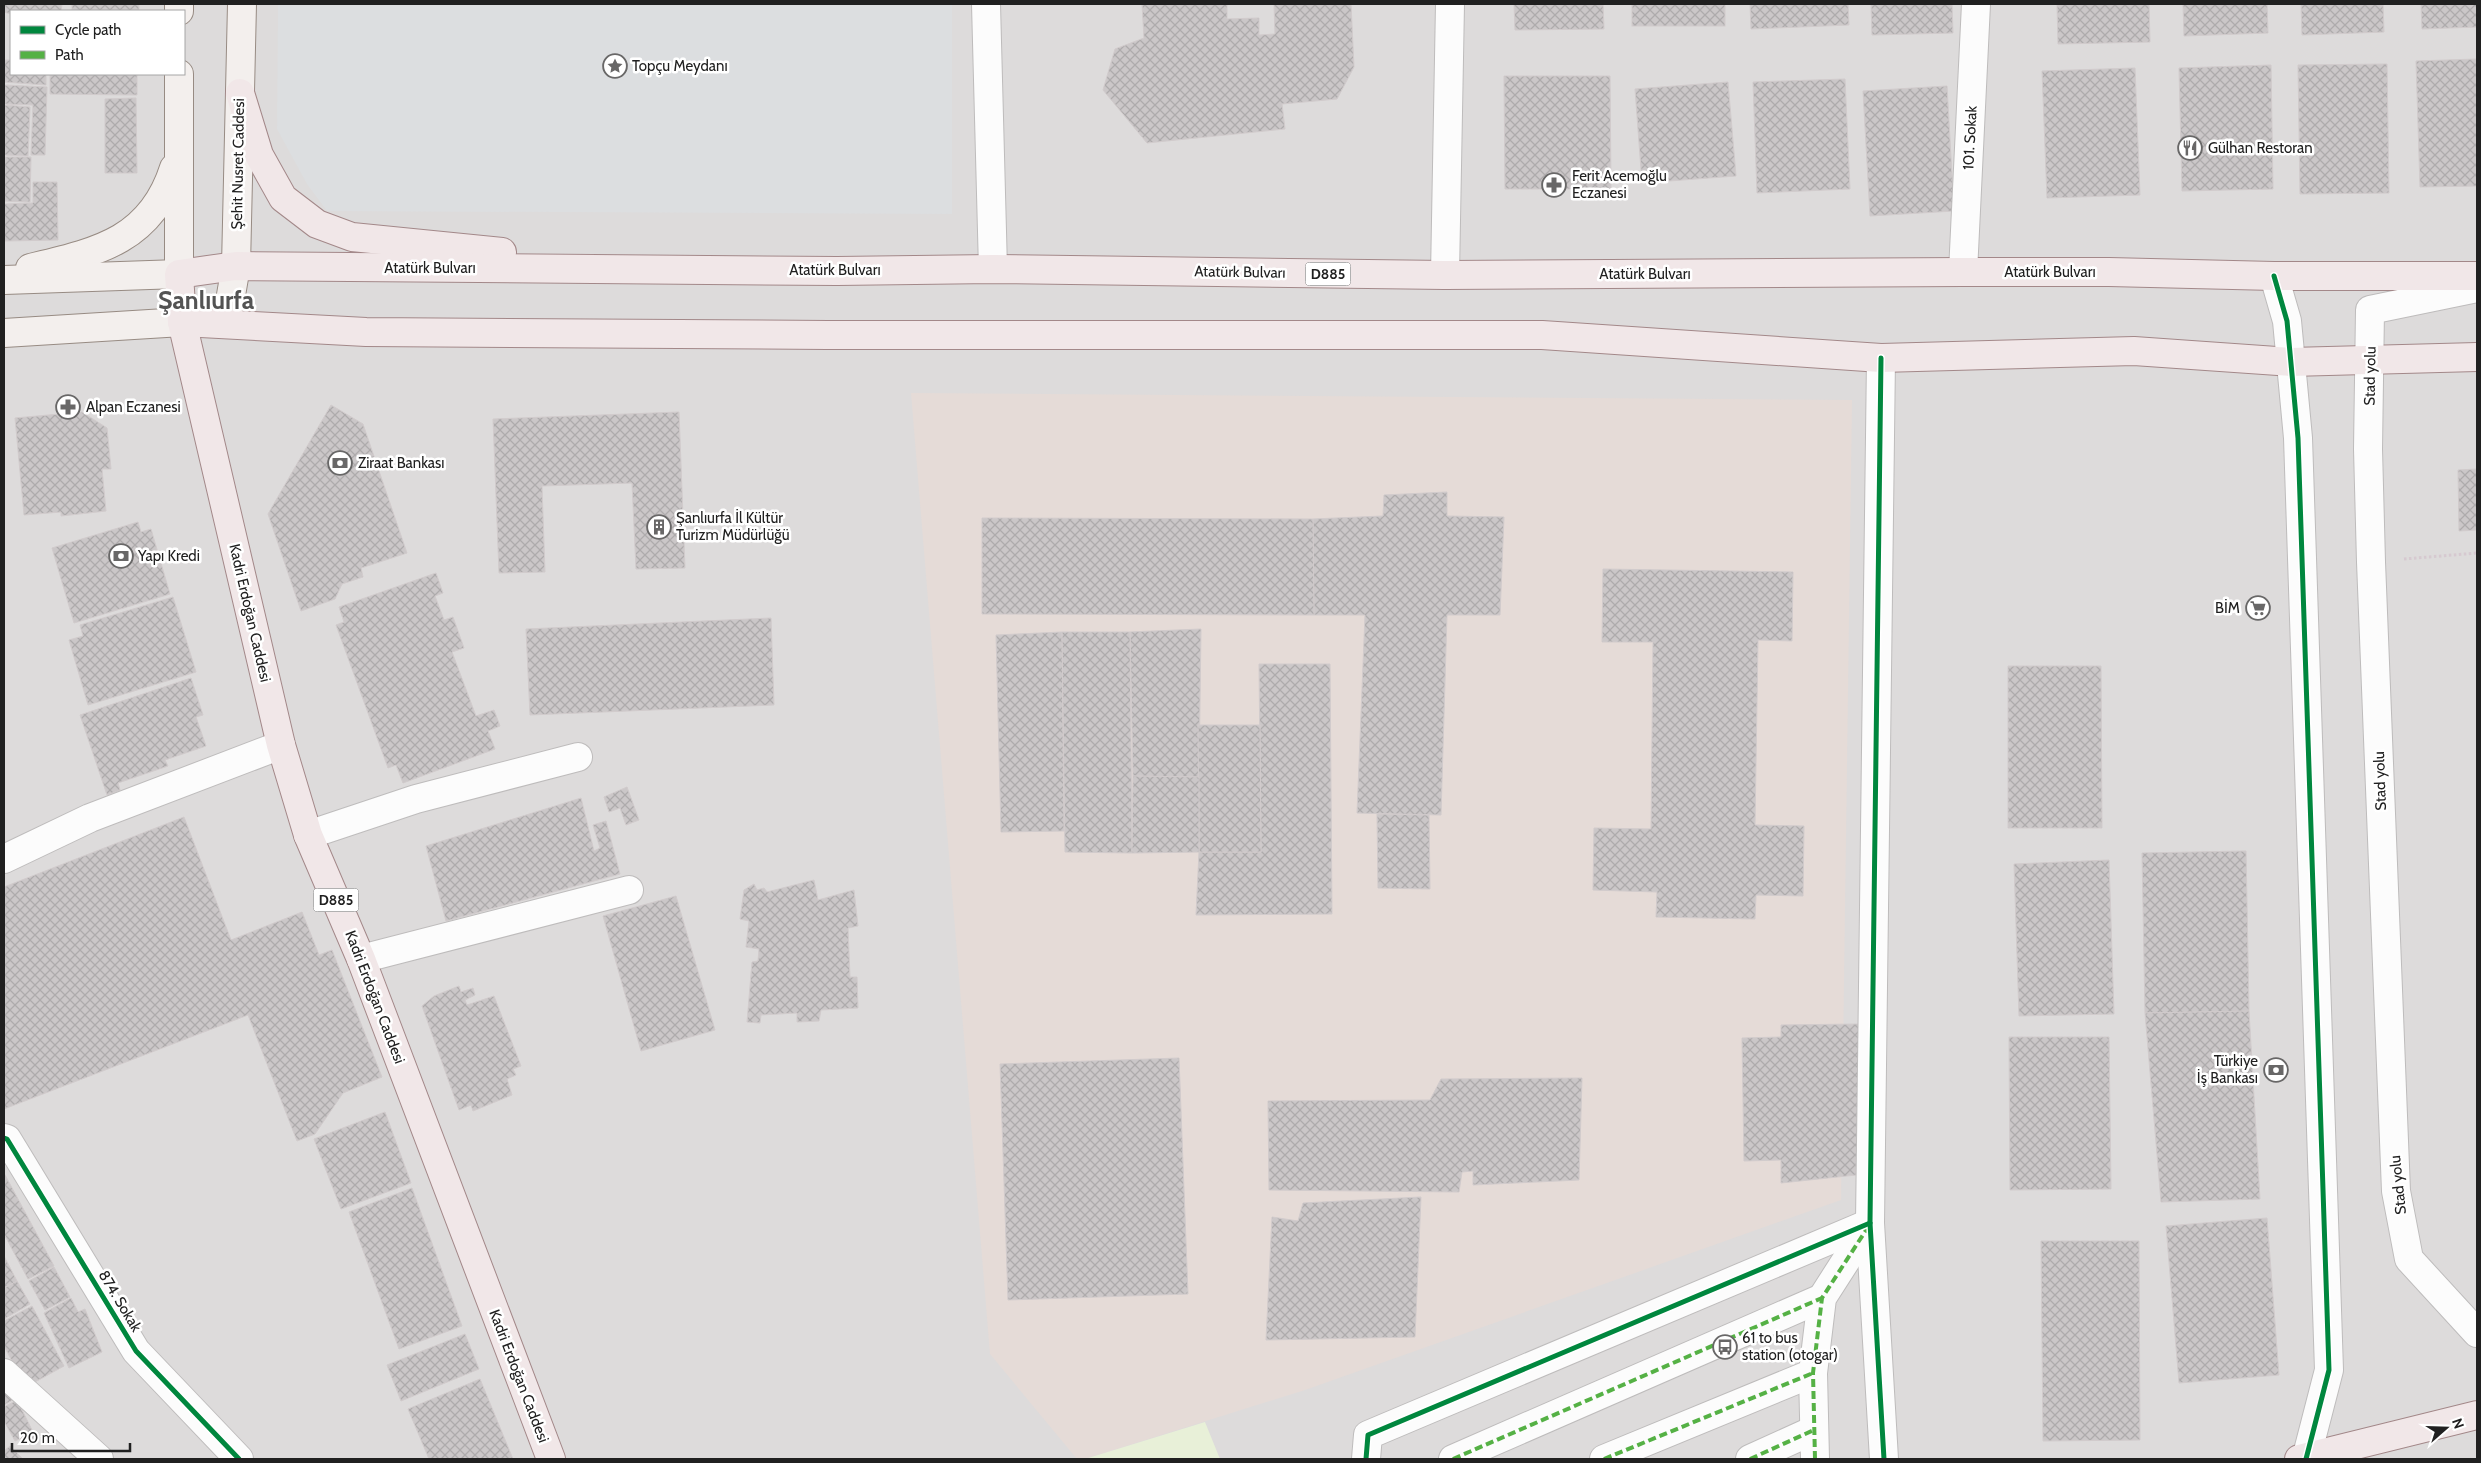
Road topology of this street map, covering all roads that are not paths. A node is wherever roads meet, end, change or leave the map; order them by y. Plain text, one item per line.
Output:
1 (242, 4) edge
2 (986, 4) edge
3 (1450, 4) edge
4 (1976, 4) edge
5 (179, 75) edge
6 (240, 93) junction
7 (179, 152) junction
8 (236, 266) junction
9 (668, 269) junction
10 (993, 269) junction
11 (1964, 272) junction
12 (4, 274) edge
13 (179, 274) junction
14 (1445, 276) junction
15 (2274, 276) junction
16 (2477, 276) edge
17 (4, 280) edge
18 (2477, 288) edge
19 (182, 322) junction
20 (226, 324) junction
21 (4, 333) edge
22 (2477, 357) edge
23 (1881, 358) junction
24 (2370, 360) junction
25 (2290, 362) junction
26 (281, 744) junction
27 (578, 757) dead end
28 (308, 835) junction
29 (4, 859) edge
30 (629, 890) dead end
31 (361, 960) junction
32 (4, 1138) edge
33 (1870, 1223) junction
34 (1822, 1298) junction
35 (2477, 1333) edge
36 (4, 1373) edge
37 (1812, 1373) junction
38 (2477, 1415) edge
39 (1814, 1430) junction
40 (99, 1459) edge
41 (239, 1459) edge
42 (550, 1459) edge
43 (1366, 1459) edge
44 (1453, 1459) edge
45 (1604, 1459) edge
46 (1750, 1459) edge
47 (1815, 1459) edge
48 (1884, 1459) edge
49 (2303, 1459) edge

1 - 6 main road, Şehit Nusret Caddesi
2 - 10 street
3 - 14 street
4 - 11 street, 101. Sokak
5 - 7 main road
6 - 8 main road, Şehit Nusret Caddesi
6 - 9 main road
7 - 12 main road
7 - 13 main road
8 - 9 main road, Atatürk Bulvarı / D885
8 - 13 main road, Atatürk Bulvarı / D885
8 - 20 main road, Şehit Nusret Caddesi
9 - 10 main road, Atatürk Bulvarı / D885
10 - 14 main road, Atatürk Bulvarı / D885
11 - 14 main road, Atatürk Bulvarı / D885
11 - 15 main road, Atatürk Bulvarı / D885
13 - 17 main road, Atatürk Bulvarı
13 - 19 main road
15 - 16 main road, Atatürk Bulvarı / D885
15 - 25 street
18 - 24 street, Stad yolu
19 - 20 main road
19 - 21 main road
19 - 26 main road, Kadri Erdoğan Caddesi / D885
20 - 23 main road
22 - 24 main road
23 - 25 main road
23 - 33 street
24 - 25 main road
24 - 35 street, Stad yolu
25 - 49 street
26 - 28 main road, Kadri Erdoğan Caddesi / D885
26 - 29 street
27 - 28 street
28 - 31 main road, Kadri Erdoğan Caddesi / D885
30 - 31 street
31 - 42 main road, Kadri Erdoğan Caddesi / D885
32 - 41 street, 874. Sokak
33 - 34 street
33 - 43 street
33 - 48 street
34 - 37 street
34 - 44 street
36 - 40 street
37 - 39 street
37 - 45 street
38 - 49 main road
39 - 46 street
39 - 47 street

